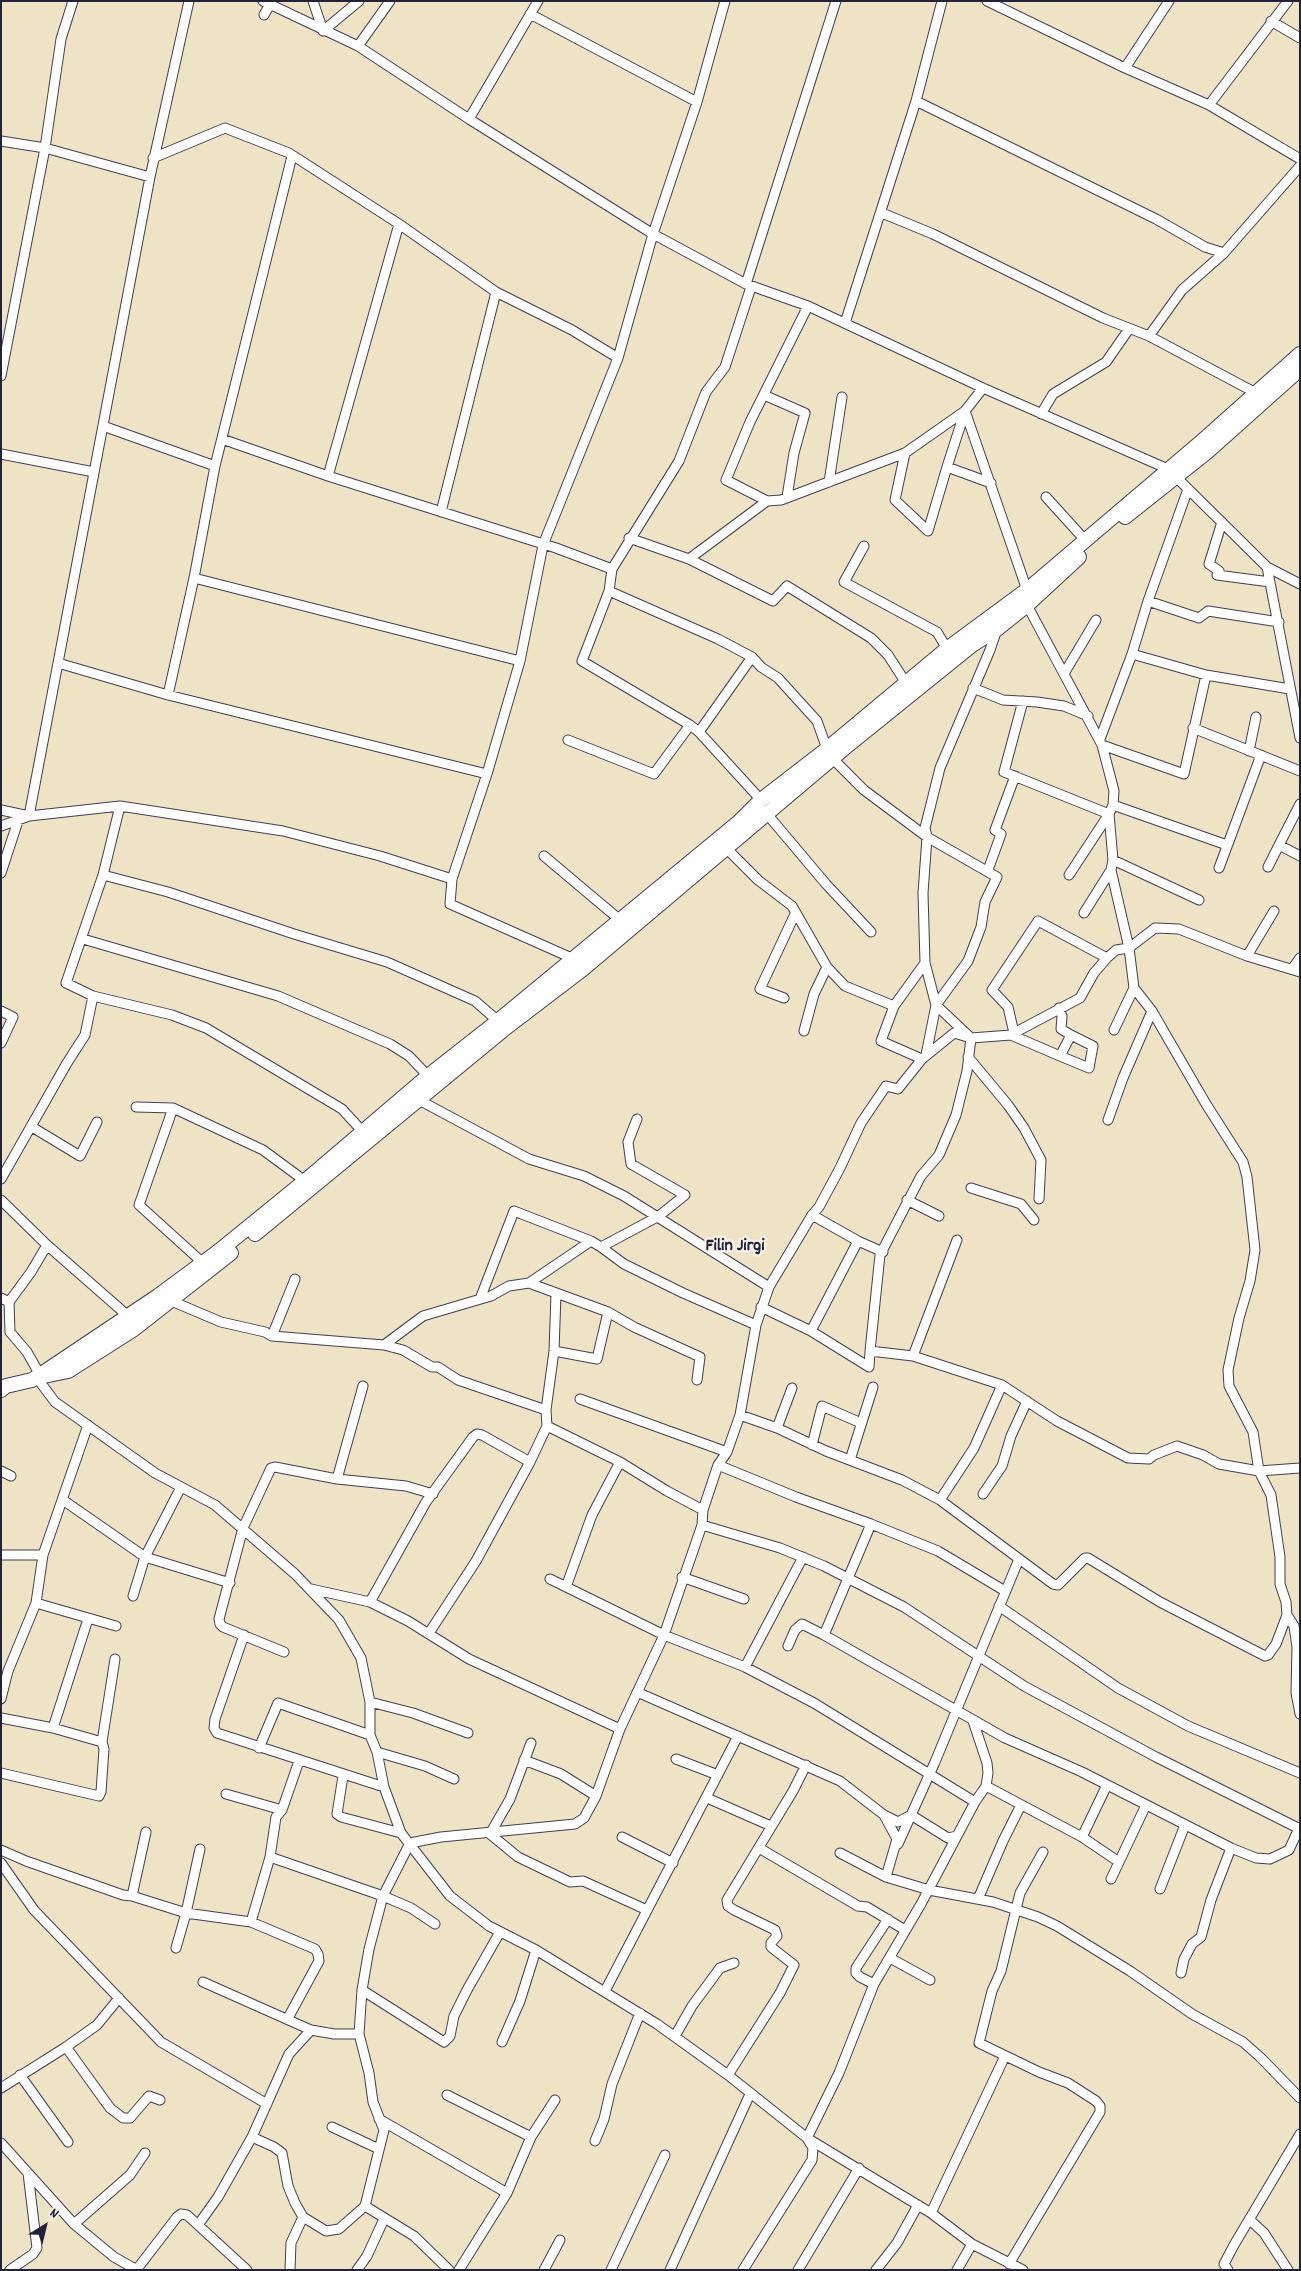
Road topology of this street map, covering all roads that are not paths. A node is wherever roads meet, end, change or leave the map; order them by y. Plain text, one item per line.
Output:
1 (73, 1) edge
2 (189, 1) edge
3 (313, 1) edge
4 (359, 1) edge
5 (390, 1) edge
6 (538, 1) edge
7 (726, 1) edge
8 (836, 1) edge
9 (942, 1) edge
10 (987, 1) edge
11 (1012, 1) edge
12 (1169, 1) edge
13 (1288, 1) edge
14 (266, 3) edge
15 (1007, 11) junction
16 (530, 14) junction
17 (264, 15) dead end
18 (1271, 21) junction
19 (323, 31) junction
20 (1300, 38) edge
21 (358, 46) junction
22 (1125, 68) junction
23 (916, 101) junction
24 (697, 102) junction
25 (1209, 105) junction
26 (469, 119) junction
27 (1, 142) edge
28 (45, 148) junction
29 (292, 156) junction
30 (153, 158) junction
31 (1300, 159) edge
32 (1300, 166) edge
33 (150, 177) junction
34 (882, 213) junction
35 (399, 224) junction
36 (653, 234) junction
37 (1224, 253) junction
38 (748, 286) junction
39 (496, 292) junction
40 (808, 306) junction
41 (845, 323) junction
42 (1129, 329) junction
43 (1149, 336) junction
44 (1300, 354) edge
45 (618, 358) junction
46 (1300, 369) edge
47 (1, 376) edge
48 (983, 388) junction
49 (1256, 393) junction
50 (764, 395) junction
51 (842, 397) dead end
52 (965, 411) junction
53 (1041, 414) junction
54 (103, 426) junction
55 (222, 439) junction
56 (905, 453) junction
57 (1, 454) edge
58 (215, 466) junction
59 (947, 467) junction
60 (94, 472) junction
61 (1171, 472) junction
62 (328, 476) junction
63 (829, 482) junction
64 (991, 483) junction
65 (1188, 490) junction
66 (787, 497) junction
67 (1046, 497) dead end
68 (768, 501) junction
69 (441, 512) junction
70 (1222, 522) junction
71 (629, 538) junction
72 (1085, 540) junction
73 (543, 544) junction
74 (864, 546) dead end
75 (689, 559) junction
76 (1267, 567) junction
77 (612, 569) junction
78 (194, 578) junction
79 (1270, 582) junction
80 (1300, 584) edge
81 (1027, 590) junction
82 (609, 591) junction
83 (1148, 601) junction
84 (1027, 606) junction
85 (1096, 620) dead end
86 (1279, 622) junction
87 (997, 629) junction
88 (946, 650) junction
89 (1132, 654) junction
90 (752, 657) junction
91 (520, 661) junction
92 (58, 663) junction
93 (1064, 672) junction
94 (1206, 675) junction
95 (906, 683) junction
96 (973, 688) junction
97 (1290, 689) junction
98 (168, 695) junction
99 (1022, 702) junction
100 (1088, 716) junction
101 (1256, 717) dead end
102 (690, 724) junction
103 (1193, 728) junction
104 (699, 732) junction
105 (1300, 738) edge
106 (568, 740) dead end
107 (1101, 742) junction
108 (1249, 751) junction
109 (830, 754) junction
110 (1261, 755) junction
111 (1300, 771) edge
112 (487, 774) junction
113 (1014, 776) junction
114 (761, 800) junction
115 (1300, 804) edge
116 (120, 806) junction
117 (1, 810) edge
118 (1111, 810) junction
119 (767, 814) junction
120 (29, 816) junction
121 (18, 820) junction
122 (1, 826) edge
123 (927, 837) junction
124 (1227, 846) junction
125 (1280, 846) junction
126 (726, 848) junction
127 (544, 856) dead end
128 (1300, 856) edge
129 (1113, 860) junction
130 (1268, 866) dead end
131 (1219, 868) dead end
132 (988, 870) junction
133 (1111, 870) junction
134 (689, 871) junction
135 (1, 872) edge
136 (103, 875) junction
137 (1069, 875) dead end
138 (452, 879) junction
139 (1199, 900) dead end
140 (1274, 911) dead end
141 (1084, 913) dead end
142 (795, 914) junction
143 (620, 920) junction
144 (871, 932) dead end
145 (83, 939) junction
146 (1129, 948) junction
147 (1247, 956) junction
148 (1107, 958) junction
149 (1300, 958) edge
150 (574, 959) junction
151 (925, 963) junction
152 (827, 967) junction
153 (1296, 971) edge
154 (1134, 988) junction
155 (93, 996) junction
156 (784, 998) dead end
157 (936, 1004) junction
158 (894, 1006) junction
159 (1059, 1008) junction
160 (1, 1011) edge
161 (1152, 1012) junction
162 (498, 1021) junction
163 (1114, 1030) dead end
164 (804, 1031) dead end
165 (1013, 1034) junction
166 (1071, 1035) junction
167 (971, 1038) junction
168 (1, 1043) edge
169 (1060, 1056) junction
170 (924, 1057) junction
171 (968, 1057) junction
172 (428, 1076) junction
173 (419, 1100) junction
174 (136, 1107) dead end
175 (173, 1108) junction
176 (637, 1119) dead end
177 (1108, 1120) dead end
178 (97, 1122) dead end
179 (32, 1127) junction
180 (362, 1132) junction
181 (1, 1179) edge
182 (305, 1181) junction
183 (971, 1188) dead end
184 (1039, 1199) dead end
185 (1, 1200) edge
186 (907, 1200) junction
187 (812, 1215) junction
188 (659, 1216) junction
189 (939, 1216) dead end
190 (1034, 1220) dead end
191 (957, 1240) dead end
192 (591, 1241) junction
193 (858, 1241) junction
194 (47, 1245) junction
195 (601, 1247) junction
196 (883, 1252) junction
197 (203, 1262) junction
198 (295, 1279) dead end
199 (529, 1283) junction
200 (768, 1287) junction
201 (556, 1294) junction
202 (480, 1299) junction
203 (5, 1300) edge
204 (170, 1300) junction
205 (761, 1308) junction
206 (608, 1312) junction
207 (128, 1316) junction
208 (756, 1325) junction
209 (811, 1331) junction
210 (272, 1336) junction
211 (384, 1345) junction
212 (554, 1351) junction
213 (870, 1351) junction
214 (913, 1356) junction
215 (38, 1377) junction
216 (697, 1380) dead end
217 (1002, 1385) junction
218 (3, 1386) edge
219 (363, 1386) dead end
220 (873, 1387) dead end
221 (792, 1388) dead end
222 (580, 1399) dead end
223 (1, 1400) edge
224 (1027, 1401) junction
225 (546, 1410) junction
226 (740, 1415) junction
227 (861, 1423) junction
228 (88, 1425) junction
229 (547, 1426) junction
230 (777, 1428) junction
231 (812, 1445) junction
232 (727, 1452) junction
233 (850, 1460) junction
234 (530, 1462) junction
235 (620, 1462) junction
236 (718, 1465) junction
237 (1300, 1468) edge
238 (1, 1471) edge
239 (1259, 1471) junction
240 (11, 1476) dead end
241 (337, 1479) junction
242 (180, 1487) junction
243 (433, 1494) junction
244 (983, 1494) dead end
245 (63, 1500) junction
246 (940, 1500) junction
247 (703, 1510) junction
248 (871, 1524) junction
249 (702, 1525) junction
250 (244, 1528) junction
251 (1, 1555) edge
252 (43, 1555) junction
253 (145, 1557) junction
254 (803, 1557) junction
255 (1019, 1559) junction
256 (682, 1577) junction
257 (550, 1579) dead end
258 (849, 1579) junction
259 (230, 1583) junction
260 (566, 1587) junction
261 (310, 1589) junction
262 (1005, 1591) junction
263 (133, 1596) dead end
264 (744, 1599) dead end
265 (370, 1602) junction
266 (36, 1603) junction
267 (999, 1606) junction
268 (1287, 1615) junction
269 (88, 1619) junction
270 (116, 1626) dead end
271 (429, 1633) junction
272 (244, 1635) junction
273 (664, 1635) junction
274 (824, 1636) junction
275 (788, 1646) dead end
276 (284, 1652) dead end
277 (978, 1656) junction
278 (115, 1659) dead end
279 (745, 1668) junction
280 (5, 1670) edge
281 (637, 1692) junction
282 (1, 1700) edge
283 (370, 1702) junction
284 (955, 1710) junction
285 (1300, 1714) edge
286 (1, 1718) edge
287 (973, 1721) junction
288 (53, 1728) junction
289 (620, 1728) junction
290 (468, 1733) dead end
291 (370, 1735) junction
292 (738, 1736) junction
293 (102, 1742) junction
294 (531, 1743) dead end
295 (259, 1748) junction
296 (377, 1752) junction
297 (676, 1759) dead end
298 (524, 1760) junction
299 (299, 1761) junction
300 (806, 1765) junction
301 (1, 1773) edge
302 (930, 1773) junction
303 (1300, 1773) edge
304 (343, 1776) junction
305 (718, 1776) junction
306 (454, 1779) dead end
307 (986, 1786) junction
308 (1107, 1786) junction
309 (384, 1787) junction
310 (226, 1794) dead end
311 (596, 1796) junction
312 (707, 1798) junction
313 (975, 1802) junction
314 (1021, 1805) junction
315 (1146, 1805) junction
316 (282, 1810) junction
317 (884, 1815) junction
318 (911, 1815) junction
319 (1185, 1825) junction
320 (771, 1826) junction
321 (1299, 1828) edge
322 (146, 1832) dead end
323 (401, 1833) junction
324 (490, 1834) junction
325 (957, 1836) junction
326 (622, 1837) dead end
327 (1082, 1837) junction
328 (410, 1842) junction
329 (896, 1847) junction
330 (200, 1848) dead end
331 (759, 1848) junction
332 (1231, 1848) junction
333 (1, 1850) edge
334 (1043, 1852) dead end
335 (840, 1853) dead end
336 (270, 1857) junction
337 (1119, 1862) junction
338 (1, 1863) edge
339 (673, 1863) junction
340 (886, 1877) junction
341 (1111, 1879) dead end
342 (1160, 1889) dead end
343 (929, 1890) junction
344 (132, 1896) junction
345 (383, 1896) junction
346 (978, 1899) junction
347 (647, 1910) junction
348 (1016, 1911) junction
349 (186, 1913) junction
350 (888, 1919) junction
351 (251, 1922) junction
352 (435, 1924) dead end
353 (906, 1930) junction
354 (500, 1932) junction
355 (176, 1948) dead end
356 (536, 1950) junction
357 (890, 1958) junction
358 (734, 1963) dead end
359 (1181, 1973) dead end
360 (930, 1980) dead end
361 (203, 1982) dead end
362 (874, 1984) junction
363 (362, 1990) junction
364 (604, 1992) junction
365 (119, 1998) junction
366 (640, 2013) junction
367 (288, 2018) junction
368 (311, 2030) junction
369 (358, 2034) junction
370 (674, 2036) junction
371 (502, 2042) dead end
372 (66, 2048) junction
373 (1005, 2056) junction
374 (20, 2075) junction
375 (728, 2075) junction
376 (1, 2088) edge
377 (750, 2094) junction
378 (447, 2095) dead end
379 (1300, 2098) edge
380 (160, 2100) dead end
381 (556, 2100) dead end
382 (267, 2104) junction
383 (379, 2119) junction
384 (332, 2127) dead end
385 (1300, 2134) edge
386 (252, 2137) junction
387 (531, 2137) junction
388 (807, 2138) junction
389 (596, 2141) dead end
390 (68, 2142) dead end
391 (2, 2146) edge
392 (379, 2149) junction
393 (145, 2153) dead end
394 (665, 2155) dead end
395 (859, 2168) junction
396 (28, 2173) junction
397 (507, 2193) junction
398 (918, 2205) junction
399 (365, 2206) junction
400 (931, 2212) junction
401 (304, 2217) junction
402 (384, 2219) junction
403 (1250, 2220) junction
404 (74, 2224) junction
405 (198, 2224) junction
406 (560, 2240) dead end
407 (972, 2244) junction
408 (1008, 2264) junction
409 (445, 2268) edge
410 (10, 2270) edge
411 (137, 2270) edge
412 (248, 2270) edge
413 (290, 2270) edge
414 (357, 2270) edge
415 (459, 2270) edge
416 (544, 2270) edge
417 (611, 2270) edge
418 (670, 2270) edge
419 (744, 2270) edge
420 (798, 2270) edge
421 (876, 2270) edge
422 (957, 2270) edge
423 (1023, 2270) edge
424 (1228, 2270) edge
425 (1288, 2270) edge

1 - 28 street
2 - 30 street
3 - 19 street
4 - 19 street
5 - 21 street
6 - 16 street
7 - 24 street
8 - 38 street
9 - 23 street
10 - 15 street
11 - 15 street
12 - 22 street
13 - 18 street
14 - 17 street
14 - 19 street
15 - 22 street
16 - 24 street
16 - 26 street
18 - 20 street
18 - 25 street
19 - 21 street
21 - 26 street
22 - 25 street
23 - 34 street
23 - 37 street
24 - 36 street
25 - 31 street
26 - 36 street
27 - 28 street
28 - 33 street
28 - 47 street
29 - 30 street
29 - 35 street
29 - 55 street
30 - 33 street
32 - 37 street
33 - 54 street
34 - 41 street
34 - 42 street
35 - 39 street
35 - 62 street
36 - 38 street
36 - 45 street
37 - 43 street
38 - 40 street
38 - 71 street
39 - 45 street
39 - 69 street
40 - 41 street
40 - 50 street
41 - 48 street
42 - 43 street
42 - 53 street
43 - 49 street
44 - 49 main road
45 - 73 street
46 - 61 main road
48 - 52 street
48 - 53 street
49 - 61 main road
50 - 66 street
50 - 68 street
51 - 63 street
52 - 56 street
52 - 59 street
52 - 64 street
53 - 61 street
54 - 58 street
54 - 60 street
55 - 58 street
55 - 62 street
56 - 59 street
56 - 63 street
57 - 60 street
58 - 78 street
59 - 64 street
60 - 92 street
61 - 65 street
61 - 72 main road
61 - 84 main road
62 - 69 street
63 - 66 street
64 - 81 street
65 - 70 street
65 - 83 street
66 - 68 street
67 - 72 street
68 - 75 street
69 - 73 street
70 - 76 street
70 - 79 street
71 - 75 street
71 - 77 street
72 - 81 main road
73 - 77 street
73 - 91 street
74 - 88 street
75 - 95 street
76 - 79 street
76 - 80 street
77 - 82 street
78 - 91 street
78 - 98 street
79 - 86 street
81 - 88 main road
82 - 90 street
82 - 102 street
83 - 86 street
83 - 89 street
84 - 87 main road
84 - 93 street
85 - 93 street
86 - 97 street
87 - 96 street
87 - 109 main road
88 - 95 main road
89 - 94 street
89 - 107 street
90 - 104 street
90 - 109 street
91 - 112 street
92 - 98 street
92 - 120 street
93 - 100 street
94 - 97 street
94 - 103 street
95 - 109 main road
96 - 99 street
96 - 123 street
97 - 105 street
98 - 112 street
99 - 100 street
99 - 113 street
100 - 107 street
101 - 108 street
102 - 104 street
102 - 106 street
103 - 107 street
103 - 108 street
104 - 114 street
107 - 118 street
108 - 110 street
109 - 114 main road
109 - 119 main road
109 - 123 street
110 - 111 street
110 - 124 street
112 - 138 street
113 - 118 street
113 - 132 street
114 - 134 main road
115 - 125 street
116 - 120 street
116 - 136 street
116 - 138 street
117 - 120 street
118 - 124 street
118 - 129 street
118 - 137 street
119 - 126 main road
119 - 144 street
120 - 121 street
121 - 122 street
121 - 135 street
123 - 132 street
123 - 151 street
124 - 131 street
125 - 128 street
125 - 130 street
126 - 134 main road
126 - 142 street
127 - 143 street
129 - 133 street
129 - 139 street
132 - 157 street
133 - 141 street
133 - 146 street
134 - 143 main road
134 - 173 main road
136 - 145 street
136 - 162 street
138 - 150 street
140 - 147 street
142 - 152 street
142 - 156 street
143 - 150 main road
145 - 155 street
145 - 172 street
146 - 147 street
146 - 148 street
146 - 154 street
147 - 153 street
148 - 159 street
148 - 165 street
149 - 153 street
150 - 162 main road
151 - 157 street
151 - 158 street
152 - 158 street
152 - 164 street
154 - 161 street
154 - 163 street
155 - 179 street
155 - 180 street
157 - 167 street
157 - 170 street
158 - 170 street
159 - 165 street
159 - 166 street
160 - 168 street
161 - 177 street
161 - 239 street
162 - 172 main road
165 - 167 street
165 - 169 street
166 - 169 street
166 - 169 street
167 - 170 street
167 - 171 street
170 - 187 street
171 - 184 street
171 - 186 street
172 - 180 main road
173 - 188 street
173 - 204 main road
174 - 175 street
175 - 182 street
175 - 197 street
176 - 188 street
178 - 179 street
179 - 181 street
180 - 182 main road
182 - 197 main road
183 - 190 street
185 - 194 street
186 - 189 street
186 - 196 street
187 - 193 street
187 - 200 street
188 - 195 street
188 - 200 street
191 - 214 street
192 - 195 street
192 - 199 street
192 - 202 street
193 - 196 street
193 - 209 street
194 - 203 street
194 - 207 street
195 - 208 street
196 - 213 street
197 - 207 main road
198 - 210 street
199 - 201 street
199 - 202 street
200 - 205 street
201 - 206 street
201 - 212 street
202 - 211 street
203 - 215 street
204 - 210 street
204 - 215 main road
205 - 208 street
205 - 209 street
206 - 212 street
206 - 216 street
207 - 215 main road
208 - 226 street
209 - 213 street
210 - 211 street
211 - 225 street
212 - 225 street
213 - 214 street
214 - 217 street
215 - 218 main road
215 - 223 main road
215 - 228 street
217 - 224 street
217 - 246 street
219 - 241 street
220 - 227 street
221 - 230 street
222 - 232 street
224 - 239 street
224 - 244 street
225 - 229 street
226 - 230 street
226 - 232 street
227 - 231 street
227 - 233 street
228 - 242 street
228 - 245 street
229 - 234 street
229 - 235 street
230 - 231 street
231 - 233 street
232 - 236 street
233 - 246 street
234 - 243 street
234 - 271 street
235 - 247 street
235 - 260 street
236 - 247 street
236 - 248 street
237 - 239 street
238 - 240 street
239 - 268 street
241 - 243 street
241 - 250 street
242 - 250 street
242 - 253 street
243 - 265 street
245 - 252 street
245 - 253 street
246 - 255 street
247 - 249 street
248 - 258 street
248 - 262 street
249 - 254 street
249 - 256 street
250 - 259 street
250 - 261 street
251 - 252 street
252 - 266 street
253 - 259 street
253 - 263 street
254 - 258 street
254 - 279 street
255 - 262 street
255 - 268 street
256 - 264 street
256 - 273 street
257 - 260 street
258 - 274 street
258 - 277 street
259 - 272 street
260 - 273 street
261 - 265 street
261 - 283 street
262 - 267 street
265 - 271 street
266 - 269 street
266 - 280 street
267 - 277 street
267 - 303 street
268 - 285 street
269 - 270 street
269 - 288 street
271 - 289 street
272 - 276 street
272 - 295 street
273 - 279 street
273 - 281 street
274 - 275 street
274 - 284 street
277 - 284 street
277 - 321 street
278 - 293 street
279 - 302 street
280 - 282 street
281 - 289 street
281 - 292 street
283 - 290 street
283 - 291 street
284 - 287 street
284 - 302 street
286 - 288 street
287 - 307 street
287 - 308 street
288 - 293 street
289 - 311 street
291 - 295 street
291 - 296 street
292 - 300 street
292 - 305 street
293 - 301 street
294 - 298 street
295 - 299 street
296 - 306 street
296 - 309 street
297 - 305 street
298 - 311 street
298 - 324 street
299 - 304 street
299 - 316 street
300 - 317 street
300 - 320 street
302 - 313 street
302 - 318 street
304 - 309 street
304 - 323 street
305 - 312 street
307 - 313 street
307 - 314 street
308 - 315 street
308 - 327 street
309 - 323 street
310 - 316 street
311 - 324 street
312 - 320 street
312 - 339 street
313 - 325 street
314 - 327 street
314 - 346 street
315 - 319 street
315 - 337 street
316 - 336 street
317 - 318 street
317 - 329 street
318 - 325 street
318 - 329 street
319 - 332 street
319 - 342 street
320 - 331 street
321 - 332 street
322 - 344 street
323 - 328 street
324 - 328 street
324 - 347 street
325 - 343 street
326 - 339 street
327 - 337 street
328 - 345 street
328 - 354 street
329 - 340 street
330 - 349 street
331 - 350 street
331 - 375 street
332 - 359 street
333 - 344 street
334 - 348 street
335 - 340 street
336 - 345 street
336 - 351 street
337 - 341 street
338 - 365 street
339 - 347 street
340 - 343 street
343 - 346 street
343 - 353 street
344 - 349 street
345 - 352 street
345 - 363 street
346 - 348 street
347 - 364 street
348 - 373 street
348 - 379 street
349 - 351 street
349 - 355 street
350 - 353 street
350 - 362 street
351 - 367 street
353 - 357 street
354 - 356 street
354 - 363 street
356 - 364 street
356 - 371 street
357 - 360 street
357 - 362 street
358 - 370 street
361 - 367 street
362 - 388 street
363 - 369 street
364 - 366 street
365 - 372 street
365 - 382 street
366 - 370 street
366 - 389 street
367 - 368 street
368 - 369 street
368 - 382 street
369 - 383 street
370 - 375 street
372 - 374 street
372 - 380 street
373 - 400 street
373 - 408 street
374 - 376 street
374 - 390 street
375 - 377 street
377 - 388 street
377 - 418 street
378 - 387 street
381 - 387 street
382 - 386 street
383 - 392 street
383 - 397 street
384 - 392 street
385 - 403 street
386 - 401 street
386 - 405 street
387 - 397 street
388 - 395 street
388 - 419 street
391 - 396 street
392 - 399 street
393 - 404 street
394 - 417 street
395 - 398 street
395 - 420 street
396 - 404 street
396 - 410 street
397 - 415 street
398 - 400 street
398 - 421 street
399 - 401 street
399 - 402 street
400 - 407 street
401 - 413 street
402 - 409 street
402 - 414 street
403 - 424 street
403 - 425 street
404 - 411 street
405 - 411 street
405 - 412 street
406 - 416 street
407 - 408 street
407 - 422 street
408 - 423 street

